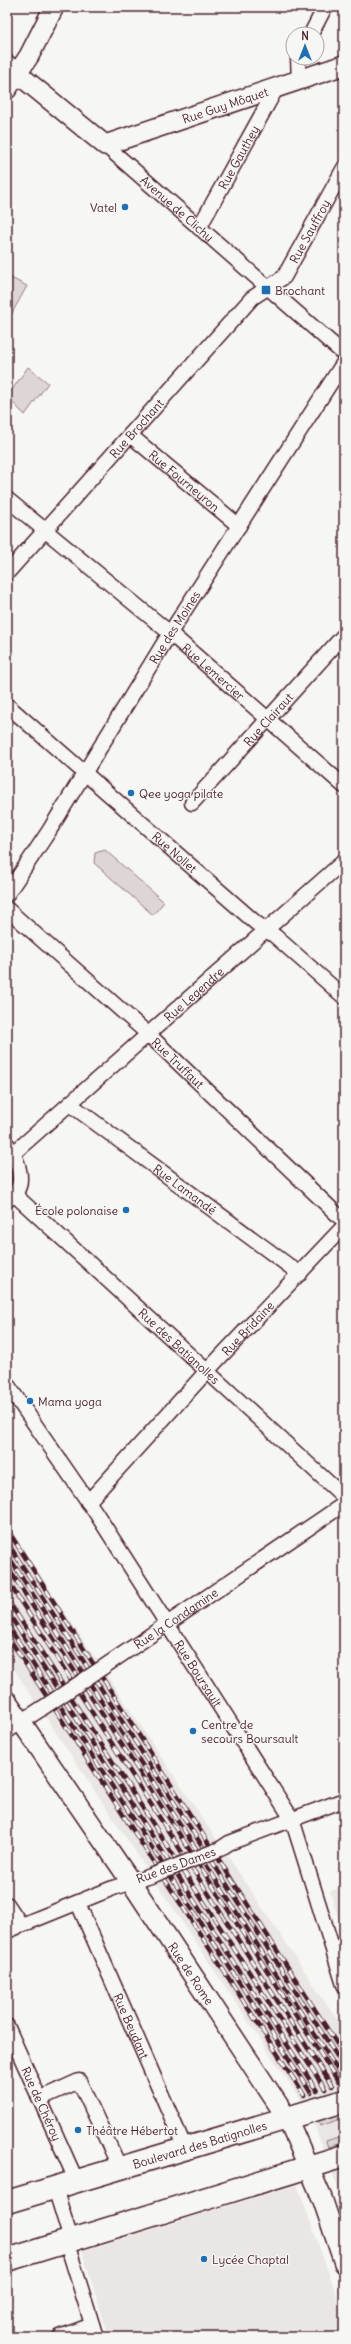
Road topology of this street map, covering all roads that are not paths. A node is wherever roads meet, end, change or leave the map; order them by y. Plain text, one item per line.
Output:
1 (54, 7) edge
2 (326, 7) edge
3 (315, 26) edge
4 (344, 65) edge
5 (298, 66) edge
6 (10, 76) edge
7 (299, 80) junction
8 (277, 87) junction
9 (105, 145) junction
10 (344, 168) edge
11 (200, 228) junction
12 (268, 287) junction
13 (344, 354) edge
14 (344, 362) edge
15 (130, 435) junction
16 (7, 499) edge
17 (239, 526) junction
18 (45, 530) junction
19 (7, 573) edge
20 (170, 632) junction
21 (344, 635) edge
22 (7, 705) edge
23 (268, 719) junction
24 (85, 774) junction
25 (344, 786) edge
26 (192, 803) dead end
27 (344, 861) edge
28 (7, 894) edge
29 (7, 909) edge
30 (265, 930) junction
31 (344, 997) edge
32 (148, 1034) junction
33 (70, 1104) junction
34 (9, 1152) edge
35 (11, 1198) edge
36 (344, 1222) edge
37 (344, 1226) edge
38 (300, 1274) junction
39 (207, 1371) junction
40 (7, 1384) edge
41 (344, 1497) edge
42 (88, 1502) junction
43 (344, 1504) edge
44 (166, 1624) junction
45 (7, 1701) edge
46 (14, 1726) edge
47 (344, 1800) edge
48 (292, 1819) junction
49 (131, 1882) junction
50 (78, 1903) junction
51 (7, 1904) edge
52 (21, 1925) junction
53 (7, 1931) edge
54 (344, 1985) edge
55 (7, 2026) edge
56 (39, 2099) junction
57 (344, 2101) edge
58 (287, 2118) junction
59 (184, 2148) junction
60 (344, 2156) edge
61 (309, 2166) junction
62 (120, 2168) junction
63 (77, 2182) junction
64 (55, 2188) junction
65 (7, 2202) edge
66 (69, 2242) junction
67 (7, 2260) edge
68 (344, 2263) edge
69 (94, 2331) edge
70 (60, 2337) edge

1 - 6 main road
2 - 3 street
4 - 7 main road, Rue Guy Môquet
5 - 7 street
6 - 9 main road, Avenue de Clichy
7 - 8 main road, Rue Guy Môquet
8 - 9 main road, Rue Guy Môquet
8 - 11 street, Rue Gauthey
9 - 11 street, Avenue de Clichy
10 - 12 street, Rue Sauffroy
11 - 12 street, Avenue de Clichy
12 - 13 street, Avenue de Clichy
12 - 15 street, Rue Brochant
14 - 17 street, Rue des Moines
15 - 17 street, Rue Fourneyron
15 - 18 street, Rue Brochant
16 - 18 street, Rue Lemercier
17 - 20 street, Rue des Moines
18 - 19 street, Rue Brochant
18 - 20 street, Rue Lemercier
20 - 23 street, Rue Lemercier
20 - 24 street, Rue des Moines
21 - 23 street, Rue Clairaut
22 - 24 street, Rue Nollet
23 - 25 street, Rue Lemercier
23 - 26 street, Rue Clairaut
24 - 28 street, Rue des Moines
24 - 30 street, Rue Nollet
27 - 30 street, Rue Legendre
29 - 32 street, Rue Truffaut
30 - 31 street, Rue Nollet
30 - 32 street, Rue Legendre
32 - 33 street, Rue Legendre
32 - 36 street, Rue Truffaut
33 - 34 street, Rue Legendre
33 - 38 street, Rue Lamandé
34 - 35 street
35 - 39 street, Rue des Batignolles
37 - 38 street, Rue Bridaine
38 - 39 street, Rue Bridaine
39 - 41 street, Rue des Batignolles
39 - 42 street, Rue Bridaine
40 - 42 street, Rue Boursault
42 - 44 street, Rue Boursault
43 - 44 street, Rue la Condamine
44 - 46 street, Rue la Condamine, bridge
44 - 48 street, Rue Boursault
45 - 46 main road, Rue de Rome
46 - 49 main road, Rue de Rome
47 - 48 street, Rue des Dames
48 - 49 street, Rue des Dames, bridge
48 - 54 street, Rue Boursault
49 - 50 street, Rue des Dames
49 - 58 main road, Rue de Rome
50 - 52 street, Rue des Dames
50 - 59 street, Rue Beudant
51 - 52 street
52 - 53 street, Rue des Dames
55 - 56 street, Rue de Chéroy
56 - 62 street
56 - 63 street, Rue de Chéroy
57 - 58 main road, Boulevard des Batignolles
58 - 59 main road, Boulevard des Batignolles
58 - 61 main road, Rue de Rome
59 - 62 main road, Boulevard des Batignolles
60 - 61 main road
61 - 66 main road
61 - 68 main road, Rue de Rome
62 - 63 main road, Boulevard des Batignolles
63 - 64 main road, Boulevard des Batignolles
64 - 65 main road, Boulevard des Batignolles
64 - 66 street
66 - 67 main road
66 - 69 street
69 - 70 street

